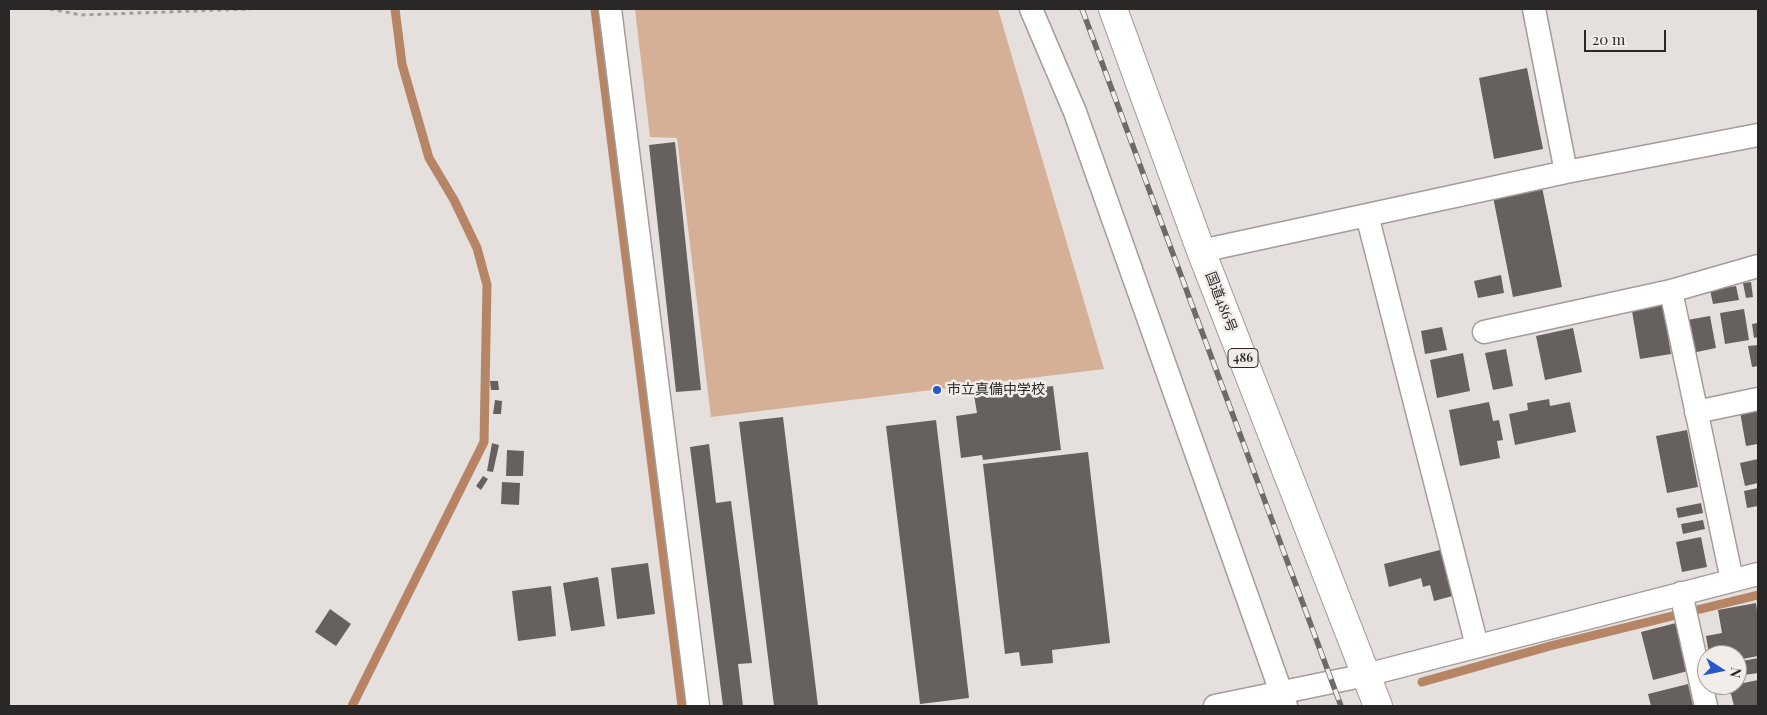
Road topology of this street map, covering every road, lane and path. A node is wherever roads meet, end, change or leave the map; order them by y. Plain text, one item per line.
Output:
1 (50, 9) edge
2 (251, 9) edge
3 (610, 9) edge
4 (1031, 9) edge
5 (1113, 9) edge
6 (1534, 9) edge
7 (1758, 135) edge
8 (1566, 172) junction
9 (1367, 214) junction
10 (1201, 251) junction
11 (1758, 266) edge
12 (1671, 291) junction
13 (1484, 332) dead end
14 (1758, 399) edge
15 (1696, 412) junction
16 (1758, 574) edge
17 (1732, 580) junction
18 (1684, 606) junction
19 (1477, 646) junction
20 (1366, 675) junction
21 (1283, 699) edge
22 (698, 706) edge
23 (1215, 706) edge
24 (1378, 706) edge
25 (1706, 706) edge

1 - 2 path
3 - 22 street
4 - 21 street
5 - 10 highway, 国道486号 / 486
6 - 8 street
7 - 8 street
8 - 9 street
9 - 10 street
9 - 19 street
10 - 20 highway, 国道486号 / 486
11 - 12 street
12 - 13 street
12 - 15 street
14 - 15 street
15 - 17 street
16 - 17 street
17 - 18 street
18 - 19 street
18 - 25 street
19 - 20 street
20 - 21 street
20 - 24 highway, 国道486号 / 486
21 - 23 street

